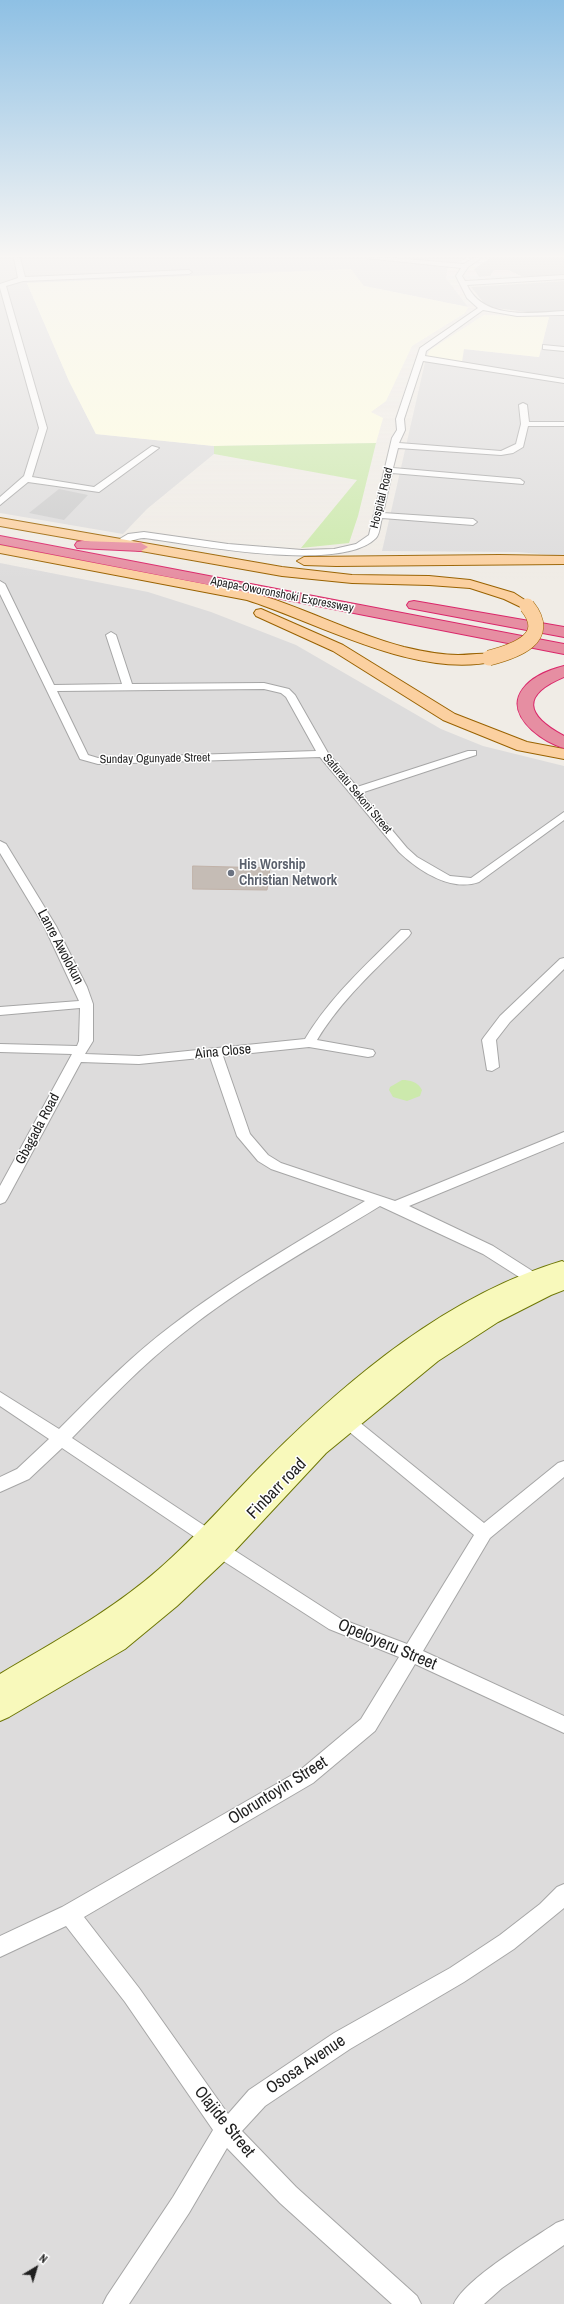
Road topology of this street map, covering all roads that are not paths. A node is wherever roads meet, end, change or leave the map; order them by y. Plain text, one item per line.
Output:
1 (25, 366) edge
2 (418, 366) edge
3 (467, 366) edge
4 (564, 381) edge
5 (523, 405) dead end
6 (525, 424) junction
7 (564, 424) edge
8 (395, 445) junction
9 (155, 448) dead end
10 (389, 470) junction
11 (26, 479) junction
12 (520, 482) dead end
13 (0, 502) edge
14 (378, 515) junction
15 (0, 522) edge
16 (473, 522) dead end
17 (0, 531) edge
18 (71, 539) junction
19 (0, 540) edge
20 (121, 542) junction
21 (0, 549) edge
22 (31, 550) junction
23 (139, 552) junction
24 (175, 553) junction
25 (564, 560) edge
26 (123, 568) junction
27 (161, 579) junction
28 (0, 584) edge
29 (564, 632) edge
30 (111, 635) dead end
31 (564, 649) edge
32 (564, 672) edge
33 (128, 686) junction
34 (51, 688) junction
35 (564, 743) edge
36 (472, 753) dead end
37 (323, 754) junction
38 (564, 754) edge
39 (353, 792) junction
40 (564, 815) edge
41 (0, 844) edge
42 (405, 933) dead end
43 (564, 962) edge
44 (87, 1004) junction
45 (0, 1011) edge
46 (308, 1043) junction
47 (0, 1048) edge
48 (215, 1052) junction
49 (368, 1053) dead end
50 (79, 1054) junction
51 (492, 1067) dead end
52 (564, 1137) edge
53 (0, 1199) edge
54 (378, 1200) junction
55 (396, 1206) junction
56 (564, 1268) edge
57 (532, 1278) junction
58 (564, 1282) edge
59 (0, 1398) edge
60 (347, 1422) junction
61 (60, 1439) junction
62 (564, 1468) edge
63 (0, 1485) edge
64 (484, 1533) junction
65 (214, 1544) junction
66 (110, 1633) junction
67 (409, 1653) junction
68 (0, 1688) edge
69 (0, 1709) edge
70 (564, 1725) edge
71 (564, 1894) edge
72 (69, 1914) junction
73 (0, 1947) edge
74 (226, 2130) junction
75 (564, 2231) edge
76 (115, 2304) edge
77 (409, 2304) edge
78 (466, 2304) edge

1 - 11 street
2 - 8 street, Hospital Road
3 - 4 street
5 - 6 street
6 - 7 street
6 - 8 street
8 - 10 street, Hospital Road
9 - 11 street
10 - 12 street
10 - 14 street, Hospital Road
11 - 13 street
14 - 16 street
14 - 20 street, Hospital Road
15 - 18 main road, Apapa-Oworonshoki Expressway
17 - 18 highway, Apapa-Oworonshoki Expressway
18 - 20 main road, Apapa-Oworonshoki Expressway
18 - 23 highway, Apapa-Oworonshoki Expressway
18 - 23 highway
19 - 22 highway, Apapa-Oworonshoki Expressway
20 - 23 main road, Apapa-Oworonshoki Expressway
21 - 22 main road, Apapa-Oworonshoki Expressway
22 - 26 highway, Apapa-Oworonshoki Expressway
22 - 26 highway
23 - 24 main road, Apapa-Oworonshoki Expressway
23 - 29 highway, Apapa-Oworonshoki Expressway
24 - 25 main road
24 - 27 main road, bridge
26 - 27 main road, Apapa-Oworonshoki Expressway
26 - 31 highway, Apapa-Oworonshoki Expressway
27 - 38 main road
28 - 34 street, Sunday Ogunyade Street
30 - 33 street
32 - 35 highway
33 - 34 street, Safuratu Sekoni Street
33 - 37 street, Safuratu Sekoni Street
34 - 37 street, Sunday Ogunyade Street
36 - 39 street
37 - 39 street, Safuratu Sekoni Street
39 - 40 street, Safuratu Sekoni Street
41 - 44 street, Lanre Awolokun
42 - 46 street
43 - 51 street
44 - 45 street
44 - 50 street, Lanre Awolokun
46 - 48 street, Aina Close
46 - 49 street, Aina Close
47 - 50 street, Aina Close
48 - 50 street, Aina Close
48 - 54 street
50 - 53 street, Gbagada Road
52 - 55 street
54 - 55 street
54 - 61 street
55 - 57 street
56 - 57 main road, Finbarr road
57 - 65 main road, Finbarr road
58 - 60 main road, Finbarr road
59 - 61 street, Opeloyeru Street
60 - 64 street
60 - 65 main road, Finbarr road
61 - 63 street
61 - 65 street, Opeloyeru Street
62 - 64 street, Oloruntoyin Street
64 - 67 street, Oloruntoyin Street
65 - 66 main road, Finbarr road
65 - 67 street, Opeloyeru Street
66 - 68 main road, Finbarr road
66 - 69 main road, Finbarr road
67 - 70 street, Opeloyeru Street
67 - 72 street, Oloruntoyin Street
71 - 74 street, Ososa Avenue
72 - 73 street, Oloruntoyin Street
72 - 74 street, Olajide Street
74 - 76 street, Ososa Avenue
74 - 77 street, Olajide Street
75 - 78 street

